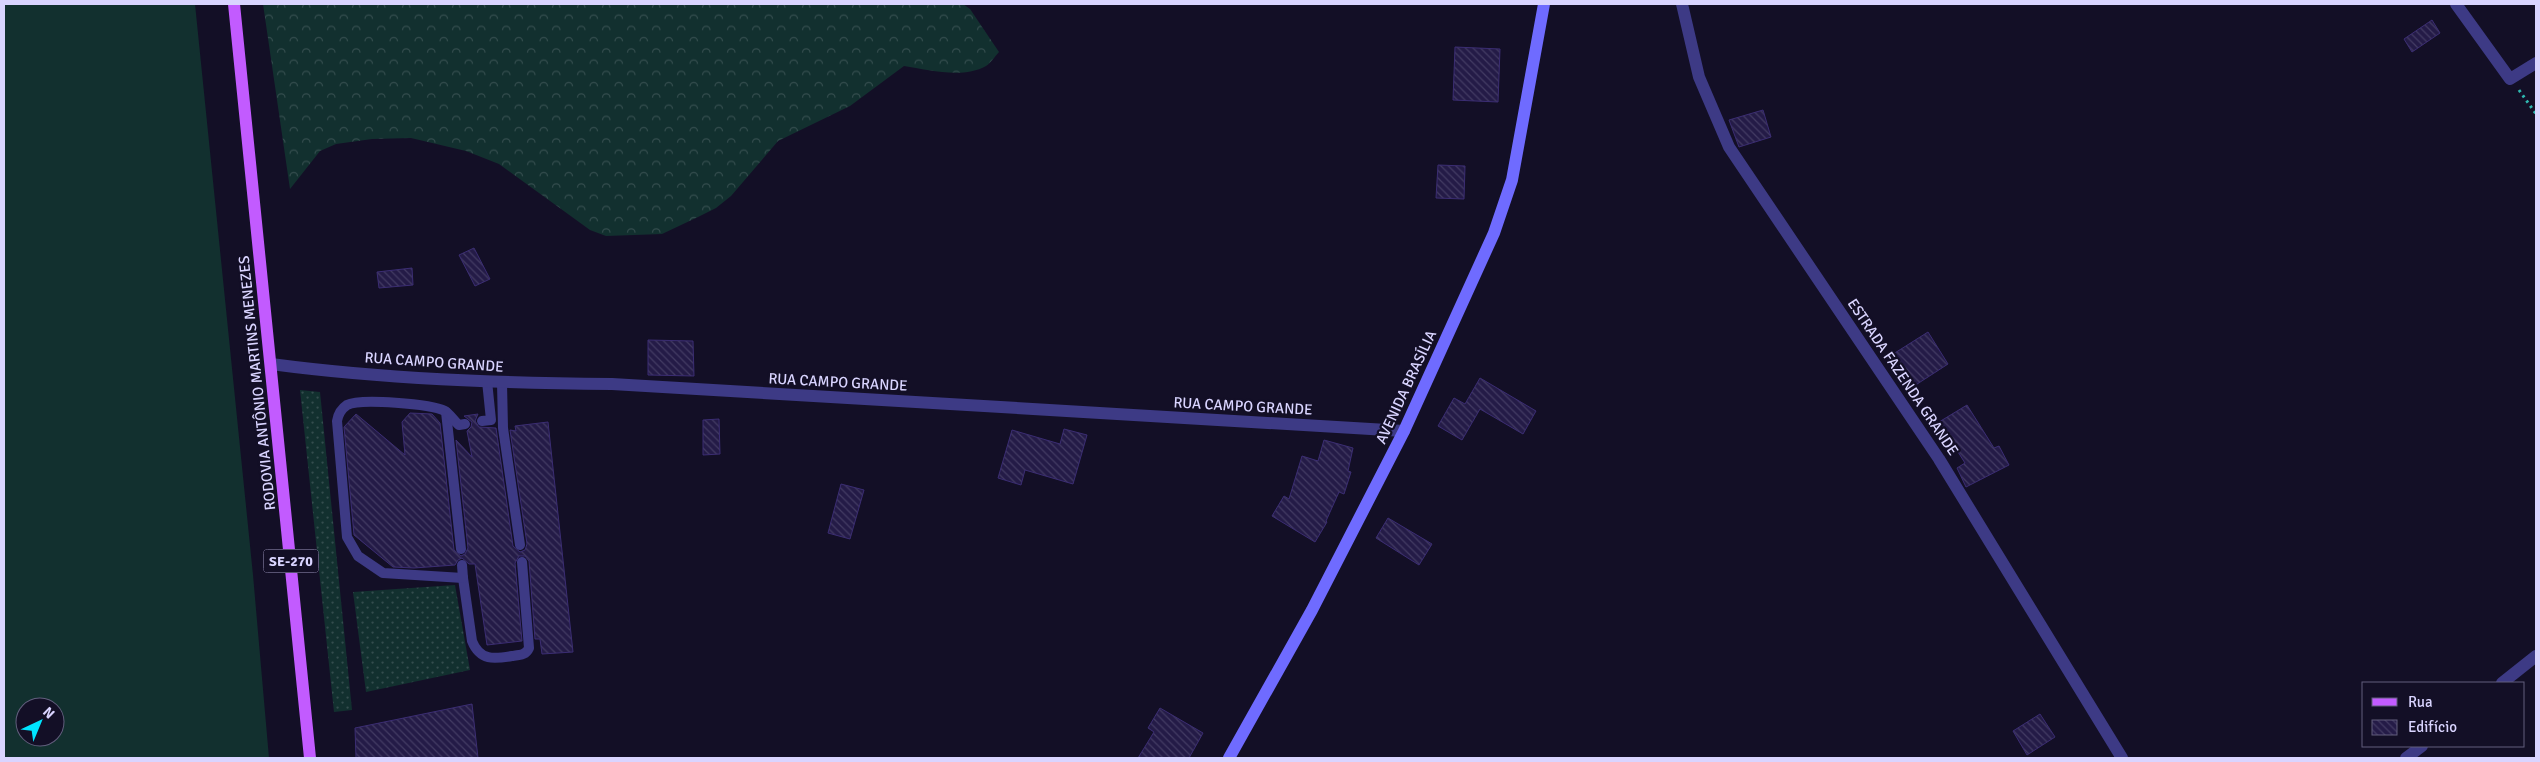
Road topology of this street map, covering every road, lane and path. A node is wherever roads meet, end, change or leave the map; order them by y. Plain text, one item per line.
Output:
1 (234, 4) edge
2 (1544, 4) edge
3 (1682, 4) edge
4 (2456, 4) edge
5 (2536, 63) edge
6 (2510, 79) junction
7 (2536, 114) edge
8 (271, 364) junction
9 (487, 382) junction
10 (502, 383) junction
11 (446, 412) junction
12 (482, 421) dead end
13 (465, 424) dead end
14 (1404, 431) junction
15 (520, 545) dead end
16 (461, 549) dead end
17 (522, 562) dead end
18 (462, 565) dead end
19 (463, 578) junction
20 (2536, 656) edge
21 (2503, 682) edge
22 (2421, 747) edge
23 (310, 758) edge
24 (1229, 758) edge
25 (2122, 758) edge
26 (2406, 758) edge

1 - 8 main road, RODOVIA ANTÔNIO MARTINS MENEZES / SE-270
2 - 14 main road, AVENIDA BRASÍLIA
3 - 25 street, ESTRADA FAZENDA GRANDE
4 - 6 street
5 - 6 street
6 - 7 path
8 - 9 street, RUA CAMPO GRANDE
8 - 23 main road, RODOVIA ANTÔNIO MARTINS MENEZES / SE-270
9 - 10 street, RUA CAMPO GRANDE
9 - 12 lane
10 - 14 street, RUA CAMPO GRANDE
10 - 15 lane
11 - 13 lane
11 - 16 lane
11 - 19 lane
14 - 24 main road, AVENIDA BRASÍLIA
17 - 19 lane
18 - 19 lane
20 - 21 street
22 - 26 street

